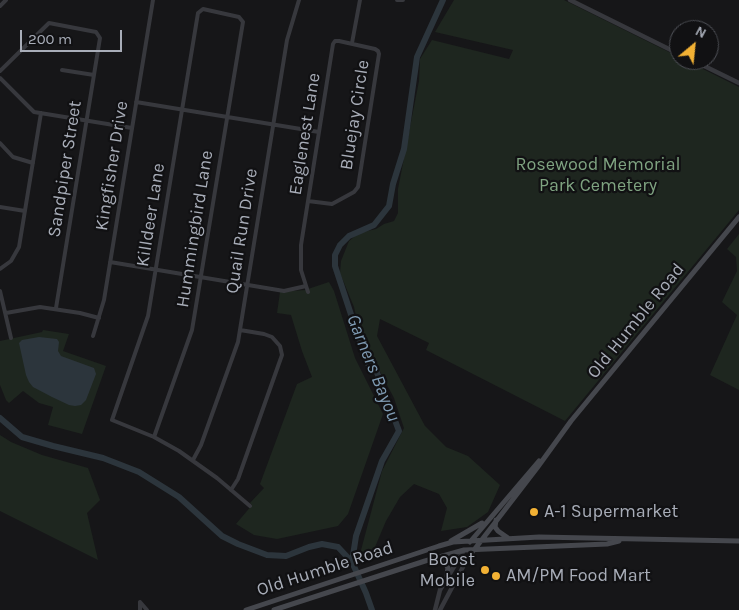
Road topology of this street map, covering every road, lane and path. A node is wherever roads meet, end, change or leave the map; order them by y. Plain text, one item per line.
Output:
1 (6, 0) edge
2 (153, 0) edge
3 (299, 0) edge
4 (360, 0) edge
5 (397, 0) edge
6 (403, 0) edge
7 (570, 0) edge
8 (580, 2) edge
9 (0, 6) edge
10 (242, 19) joint
11 (352, 43) junction
12 (669, 49) edge
13 (62, 70) dead end
14 (712, 70) edge
15 (0, 71) edge
16 (94, 75) junction
17 (0, 78) edge
18 (739, 83) edge
19 (136, 102) junction
20 (182, 110) junction
21 (41, 113) junction
22 (227, 118) junction
23 (86, 120) junction
24 (273, 125) junction
25 (132, 128) junction
26 (319, 132) junction
27 (0, 143) edge
28 (33, 163) junction
29 (308, 201) junction
30 (0, 207) edge
31 (25, 211) junction
32 (739, 217) edge
33 (110, 262) junction
34 (0, 269) edge
35 (155, 270) junction
36 (201, 277) junction
37 (247, 284) junction
38 (306, 286) junction
39 (0, 290) edge
40 (308, 292) dead end
41 (56, 308) junction
42 (6, 313) junction
43 (99, 318) junction
44 (240, 330) junction
45 (93, 336) dead end
46 (11, 338) dead end
47 (154, 438) junction
48 (554, 444) junction
49 (193, 460) junction
50 (231, 490) junction
51 (250, 506) dead end
52 (489, 519) junction
53 (497, 519) junction
54 (508, 538) junction
55 (480, 540) junction
56 (624, 540) junction
57 (471, 541) junction
58 (739, 541) edge
59 (440, 545) junction
60 (464, 550) junction
61 (474, 550) junction
62 (438, 556) junction
63 (446, 580) junction
64 (287, 596) junction
65 (290, 605) junction
66 (140, 610) edge
67 (147, 610) edge
68 (246, 610) edge
69 (274, 610) edge
70 (435, 610) edge
71 (440, 610) edge

1 - 9 street
2 - 19 street, Kingfisher Drive
3 - 24 street, Quail Run Drive
4 - 11 street
5 - 6 street
7 - 8 street
8 - 12 street
10 - 20 street, Killdeer Lane
10 - 22 street, Hummingbird Lane
11 - 26 street, Eaglenest Lane
11 - 29 street, Bluejay Circle
13 - 16 street
14 - 18 street
15 - 16 street, Sandpiper Street
16 - 23 street, Sandpiper Street
17 - 21 street
19 - 20 street
19 - 25 street, Kingfisher Drive
20 - 22 street
20 - 35 street, Killdeer Lane
21 - 23 street
21 - 28 street
22 - 24 street
22 - 36 street, Hummingbird Lane
23 - 25 street
23 - 41 street, Sandpiper Street
24 - 26 street
24 - 37 street, Quail Run Drive
25 - 33 street, Kingfisher Drive
26 - 29 street, Eaglenest Lane
27 - 28 street
28 - 31 street
29 - 38 street, Eaglenest Lane
30 - 31 street
31 - 34 street
32 - 48 main road, Old Humble Road
33 - 35 street
33 - 43 street, Kingfisher Drive
35 - 36 street
35 - 47 street, Killdeer Lane
36 - 37 street
36 - 47 street, Hummingbird Lane
37 - 38 street
37 - 44 street, Quail Run Drive
38 - 40 street, Eaglenest Lane
39 - 42 street
41 - 42 street
41 - 43 street
42 - 46 street
43 - 45 street, Kingfisher Drive
44 - 49 street, Quail Run Drive
44 - 50 street
47 - 49 street
48 - 52 main road, Old Humble Road
48 - 53 main road, Old Humble Road
49 - 50 street
50 - 51 street
52 - 57 main road, Old Humble Road
52 - 59 main road
53 - 54 main road
53 - 55 main road, Old Humble Road
54 - 55 main road
54 - 56 main road
55 - 57 main road, Old Humble Road
55 - 61 main road, Old Humble Road
56 - 58 main road
56 - 61 main road
57 - 59 main road, Old Humble Road
57 - 60 main road
59 - 64 main road, Old Humble Road
60 - 61 main road, Old Humble Road
60 - 62 main road, Old Humble Road
60 - 63 street
61 - 71 street
62 - 63 main road
62 - 65 main road, Old Humble Road
63 - 70 street
64 - 65 main road
64 - 68 main road, Old Humble Road
65 - 69 main road, Old Humble Road
66 - 67 street

